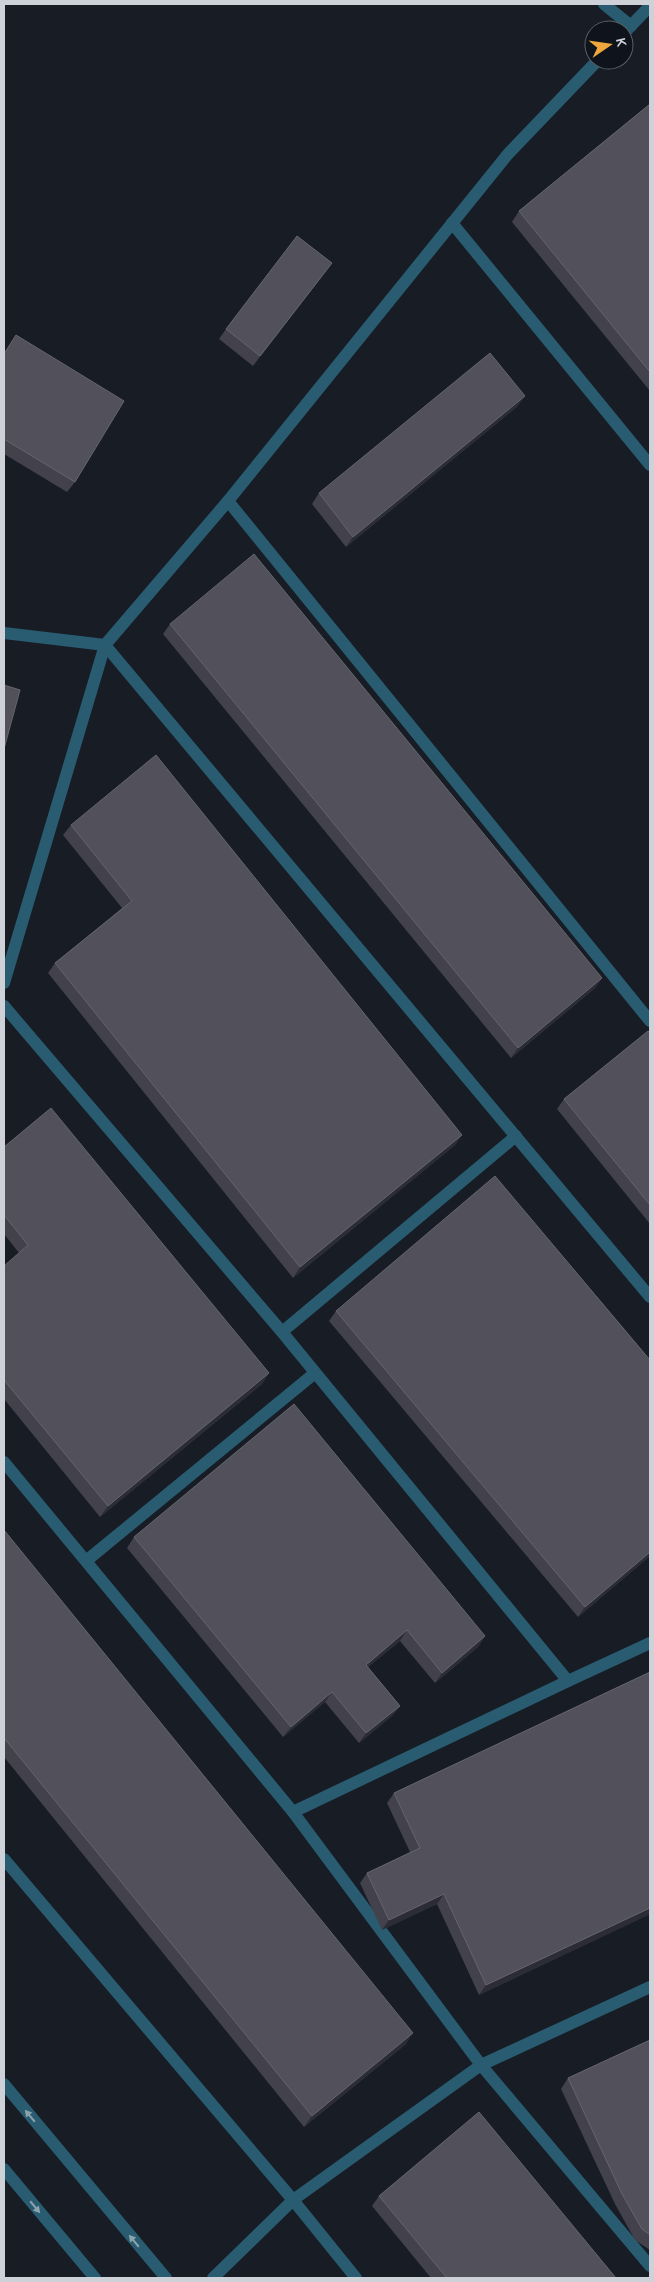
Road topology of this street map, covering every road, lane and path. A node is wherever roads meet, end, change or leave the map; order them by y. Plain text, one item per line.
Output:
1 (604, 4) edge
2 (650, 6) edge
3 (619, 20) edge
4 (634, 23) edge
5 (588, 70) edge
6 (452, 223) junction
7 (650, 465) edge
8 (228, 501) junction
9 (4, 633) edge
10 (105, 645) junction
11 (4, 983) edge
12 (4, 1006) edge
13 (650, 1021) edge
14 (516, 1136) junction
15 (650, 1296) edge
16 (282, 1332) junction
17 (315, 1373) junction
18 (4, 1462) edge
19 (86, 1561) junction
20 (650, 1643) edge
21 (568, 1682) junction
22 (293, 1812) junction
23 (4, 1859) edge
24 (650, 1987) edge
25 (481, 2065) junction
26 (4, 2084) edge
27 (4, 2169) edge
28 (293, 2200) junction
29 (650, 2266) edge
30 (95, 2278) edge
31 (166, 2278) edge
32 (213, 2278) edge
33 (356, 2278) edge

1 - 3 street
2 - 4 street
5 - 6 street
6 - 7 street
6 - 8 street
8 - 10 street
8 - 13 street
9 - 10 street
10 - 11 street
10 - 14 street
12 - 16 street
14 - 15 street
14 - 16 street
16 - 17 street
17 - 19 street
17 - 21 street
18 - 19 street
19 - 22 street
20 - 21 street
21 - 22 street
22 - 25 street
23 - 28 street
24 - 25 street
25 - 28 street
25 - 29 street
31 -> 26 street
27 -> 30 street
28 - 32 street
28 - 33 street

